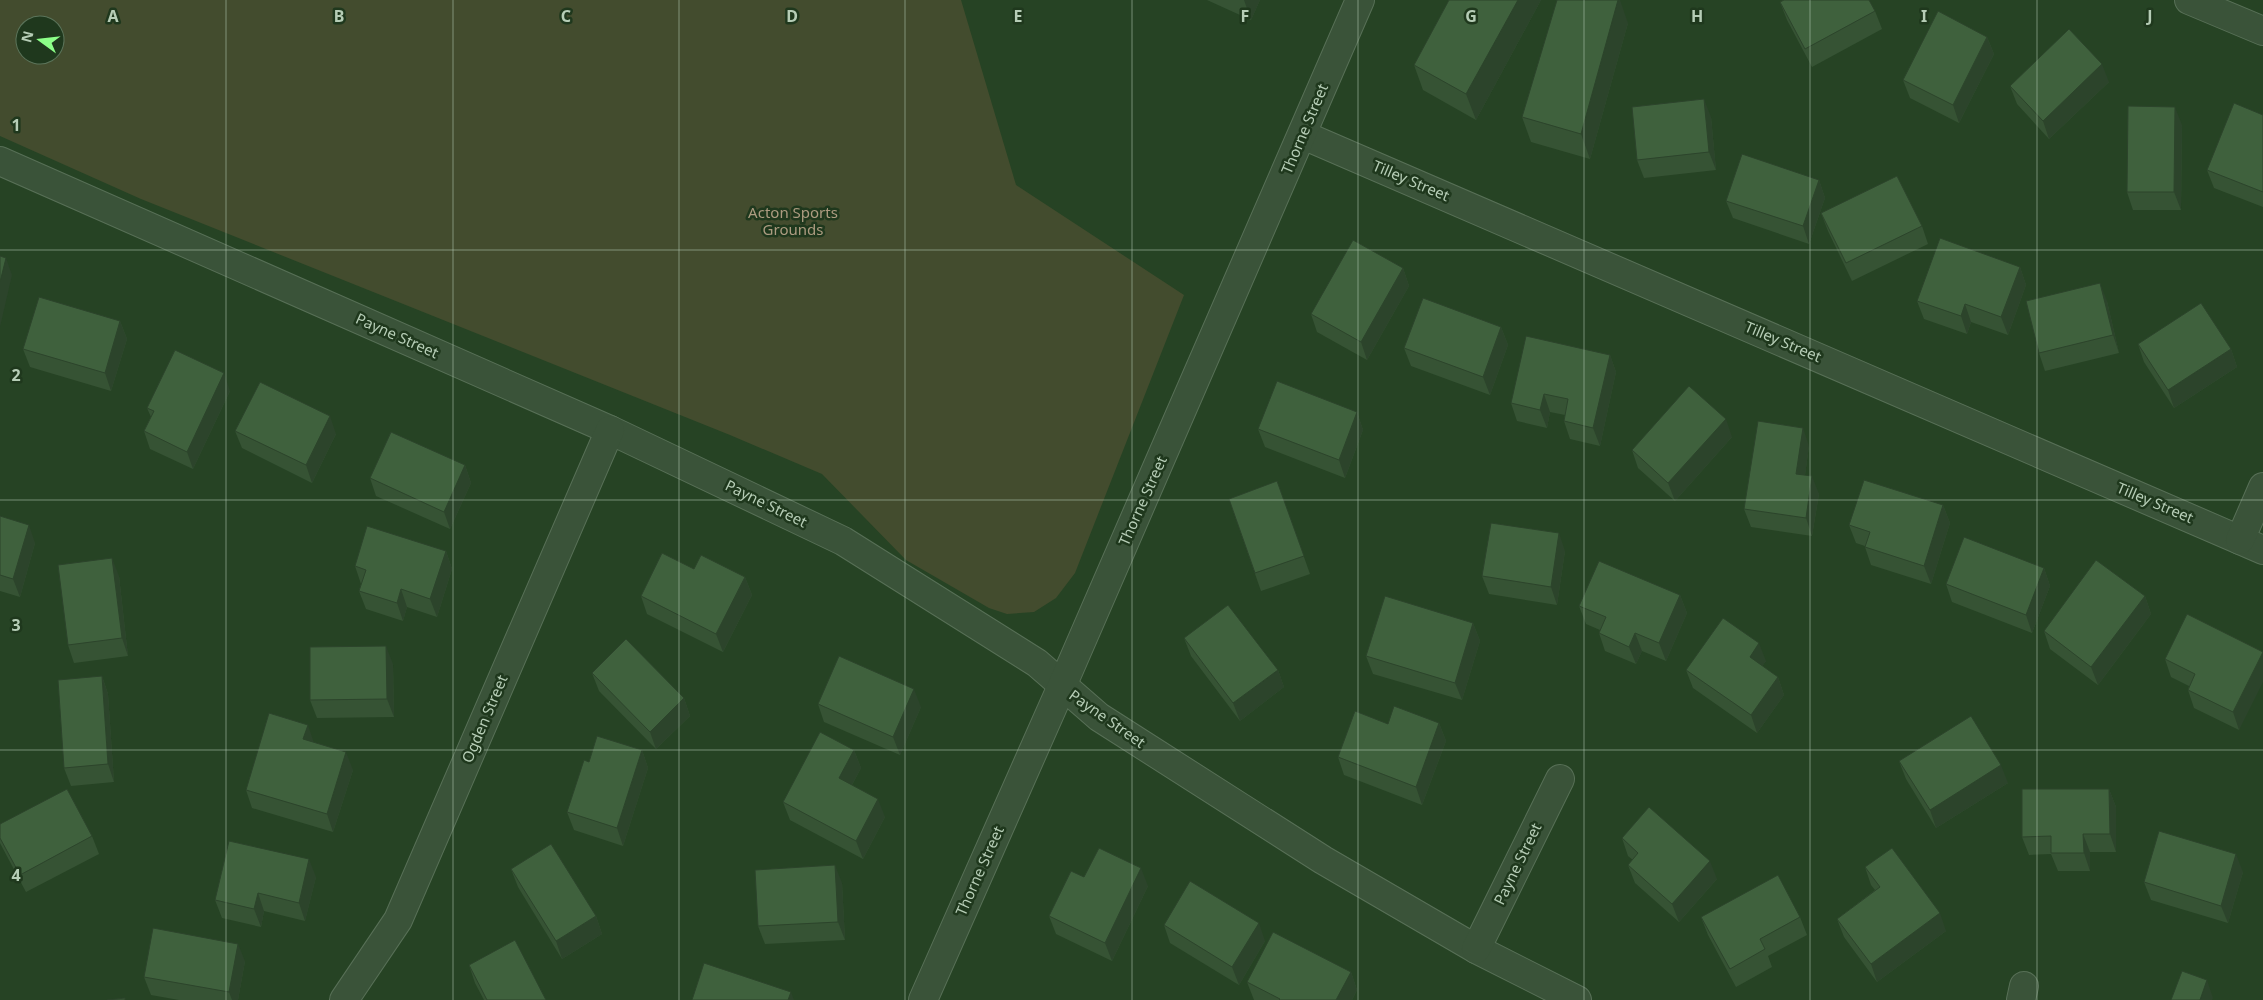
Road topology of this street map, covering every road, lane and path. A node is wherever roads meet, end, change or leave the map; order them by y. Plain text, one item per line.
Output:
1 (1360, 0) edge
2 (2189, 0) edge
3 (2263, 31) edge
4 (1303, 135) junction
5 (0, 161) edge
6 (610, 430) junction
7 (2263, 487) edge
8 (2252, 545) edge
9 (1062, 686) junction
10 (1560, 778) dead end
11 (1476, 948) junction
12 (344, 1000) edge
13 (923, 1000) edge
14 (1577, 1000) edge

1 - 4 street, Thorne Street
2 - 3 street
4 - 8 street, Tilley Street
4 - 9 street, Thorne Street
5 - 6 street, Payne Street
6 - 9 street, Payne Street
6 - 12 street, Ogden Street
7 - 8 street
9 - 11 street, Payne Street
9 - 13 street, Thorne Street
10 - 11 street, Payne Street
11 - 14 street, Payne Street

